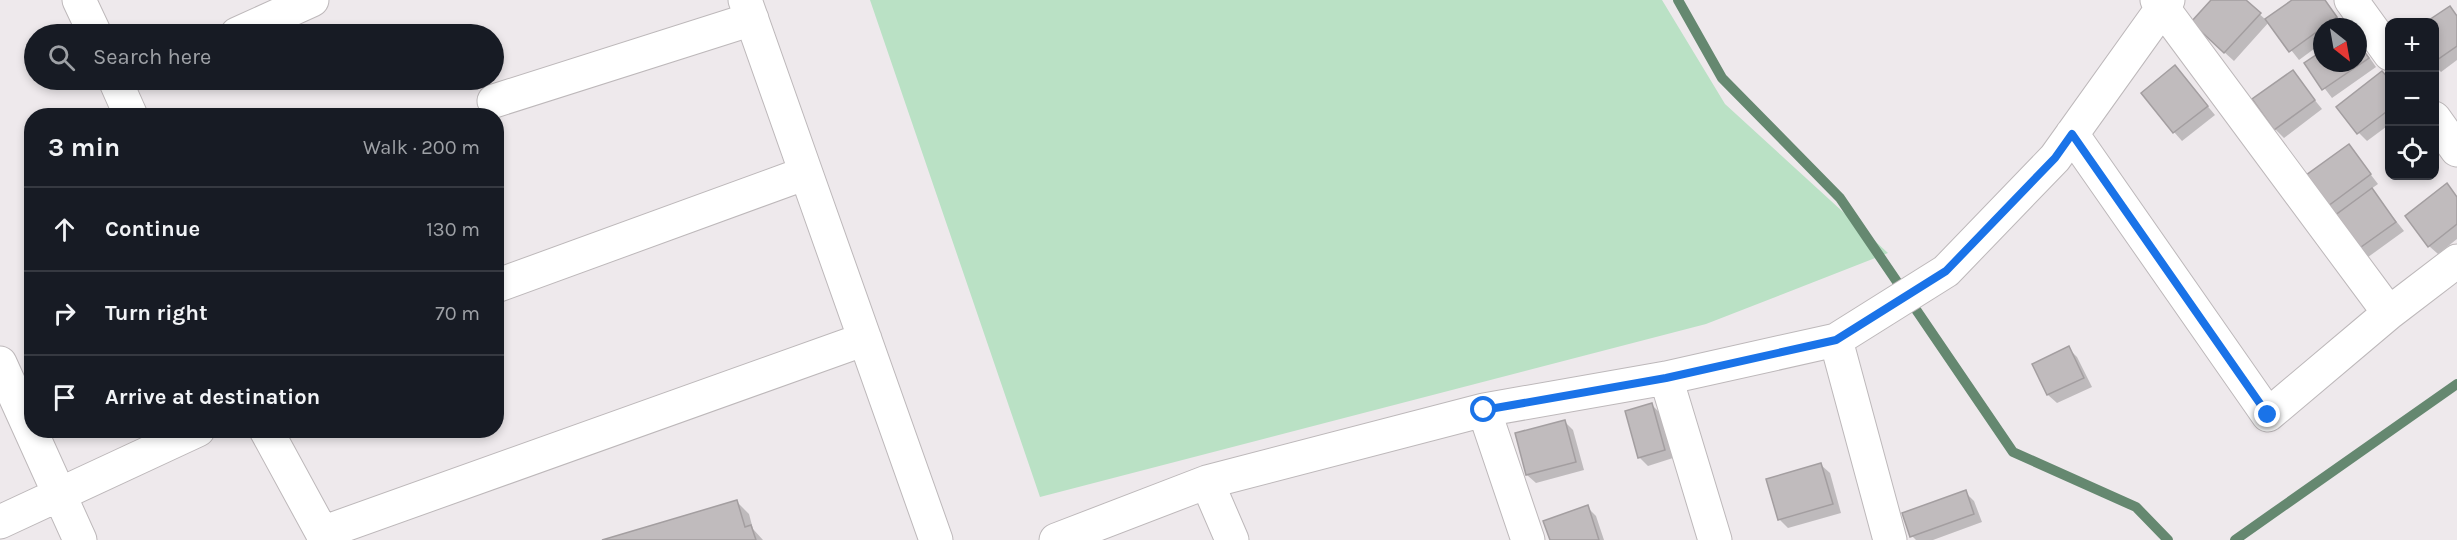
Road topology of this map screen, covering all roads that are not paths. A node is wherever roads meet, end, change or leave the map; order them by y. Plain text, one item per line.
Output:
1 (80, 0) edge
2 (312, 0) edge
3 (2351, 0) edge
4 (2162, 3) edge
5 (748, 9) edge
6 (91, 24) edge
7 (259, 24) edge
8 (2385, 47) edge
9 (494, 101) dead end
10 (2439, 125) edge
11 (2072, 134) junction
12 (2457, 150) edge
13 (806, 173) junction
14 (2457, 261) edge
15 (504, 283) edge
16 (2389, 313) junction
17 (865, 339) junction
18 (1836, 340) junction
19 (0, 363) edge
20 (1666, 378) junction
21 (1484, 410) junction
22 (24, 418) edge
23 (33, 438) edge
24 (181, 438) edge
25 (270, 438) edge
26 (1207, 482) junction
27 (58, 495) junction
28 (0, 522) edge
29 (324, 536) edge
30 (80, 540) edge
31 (936, 540) edge
32 (1056, 540) edge
33 (1232, 540) edge
34 (1528, 540) edge
35 (1715, 540) edge
36 (1890, 540) edge

1 - 6 street
2 - 7 street
3 - 8 street
4 - 11 street
4 - 16 street
5 - 9 street
5 - 13 street
10 - 12 street
11 - 16 street
11 - 18 street
13 - 15 street
13 - 17 street
14 - 16 street
17 - 29 street
17 - 31 street
18 - 20 street
18 - 36 street
19 - 22 street
20 - 21 street
20 - 35 street
21 - 26 street
21 - 34 street
23 - 27 street
24 - 27 street
25 - 29 street
26 - 32 street
26 - 33 street
27 - 28 street
27 - 30 street

